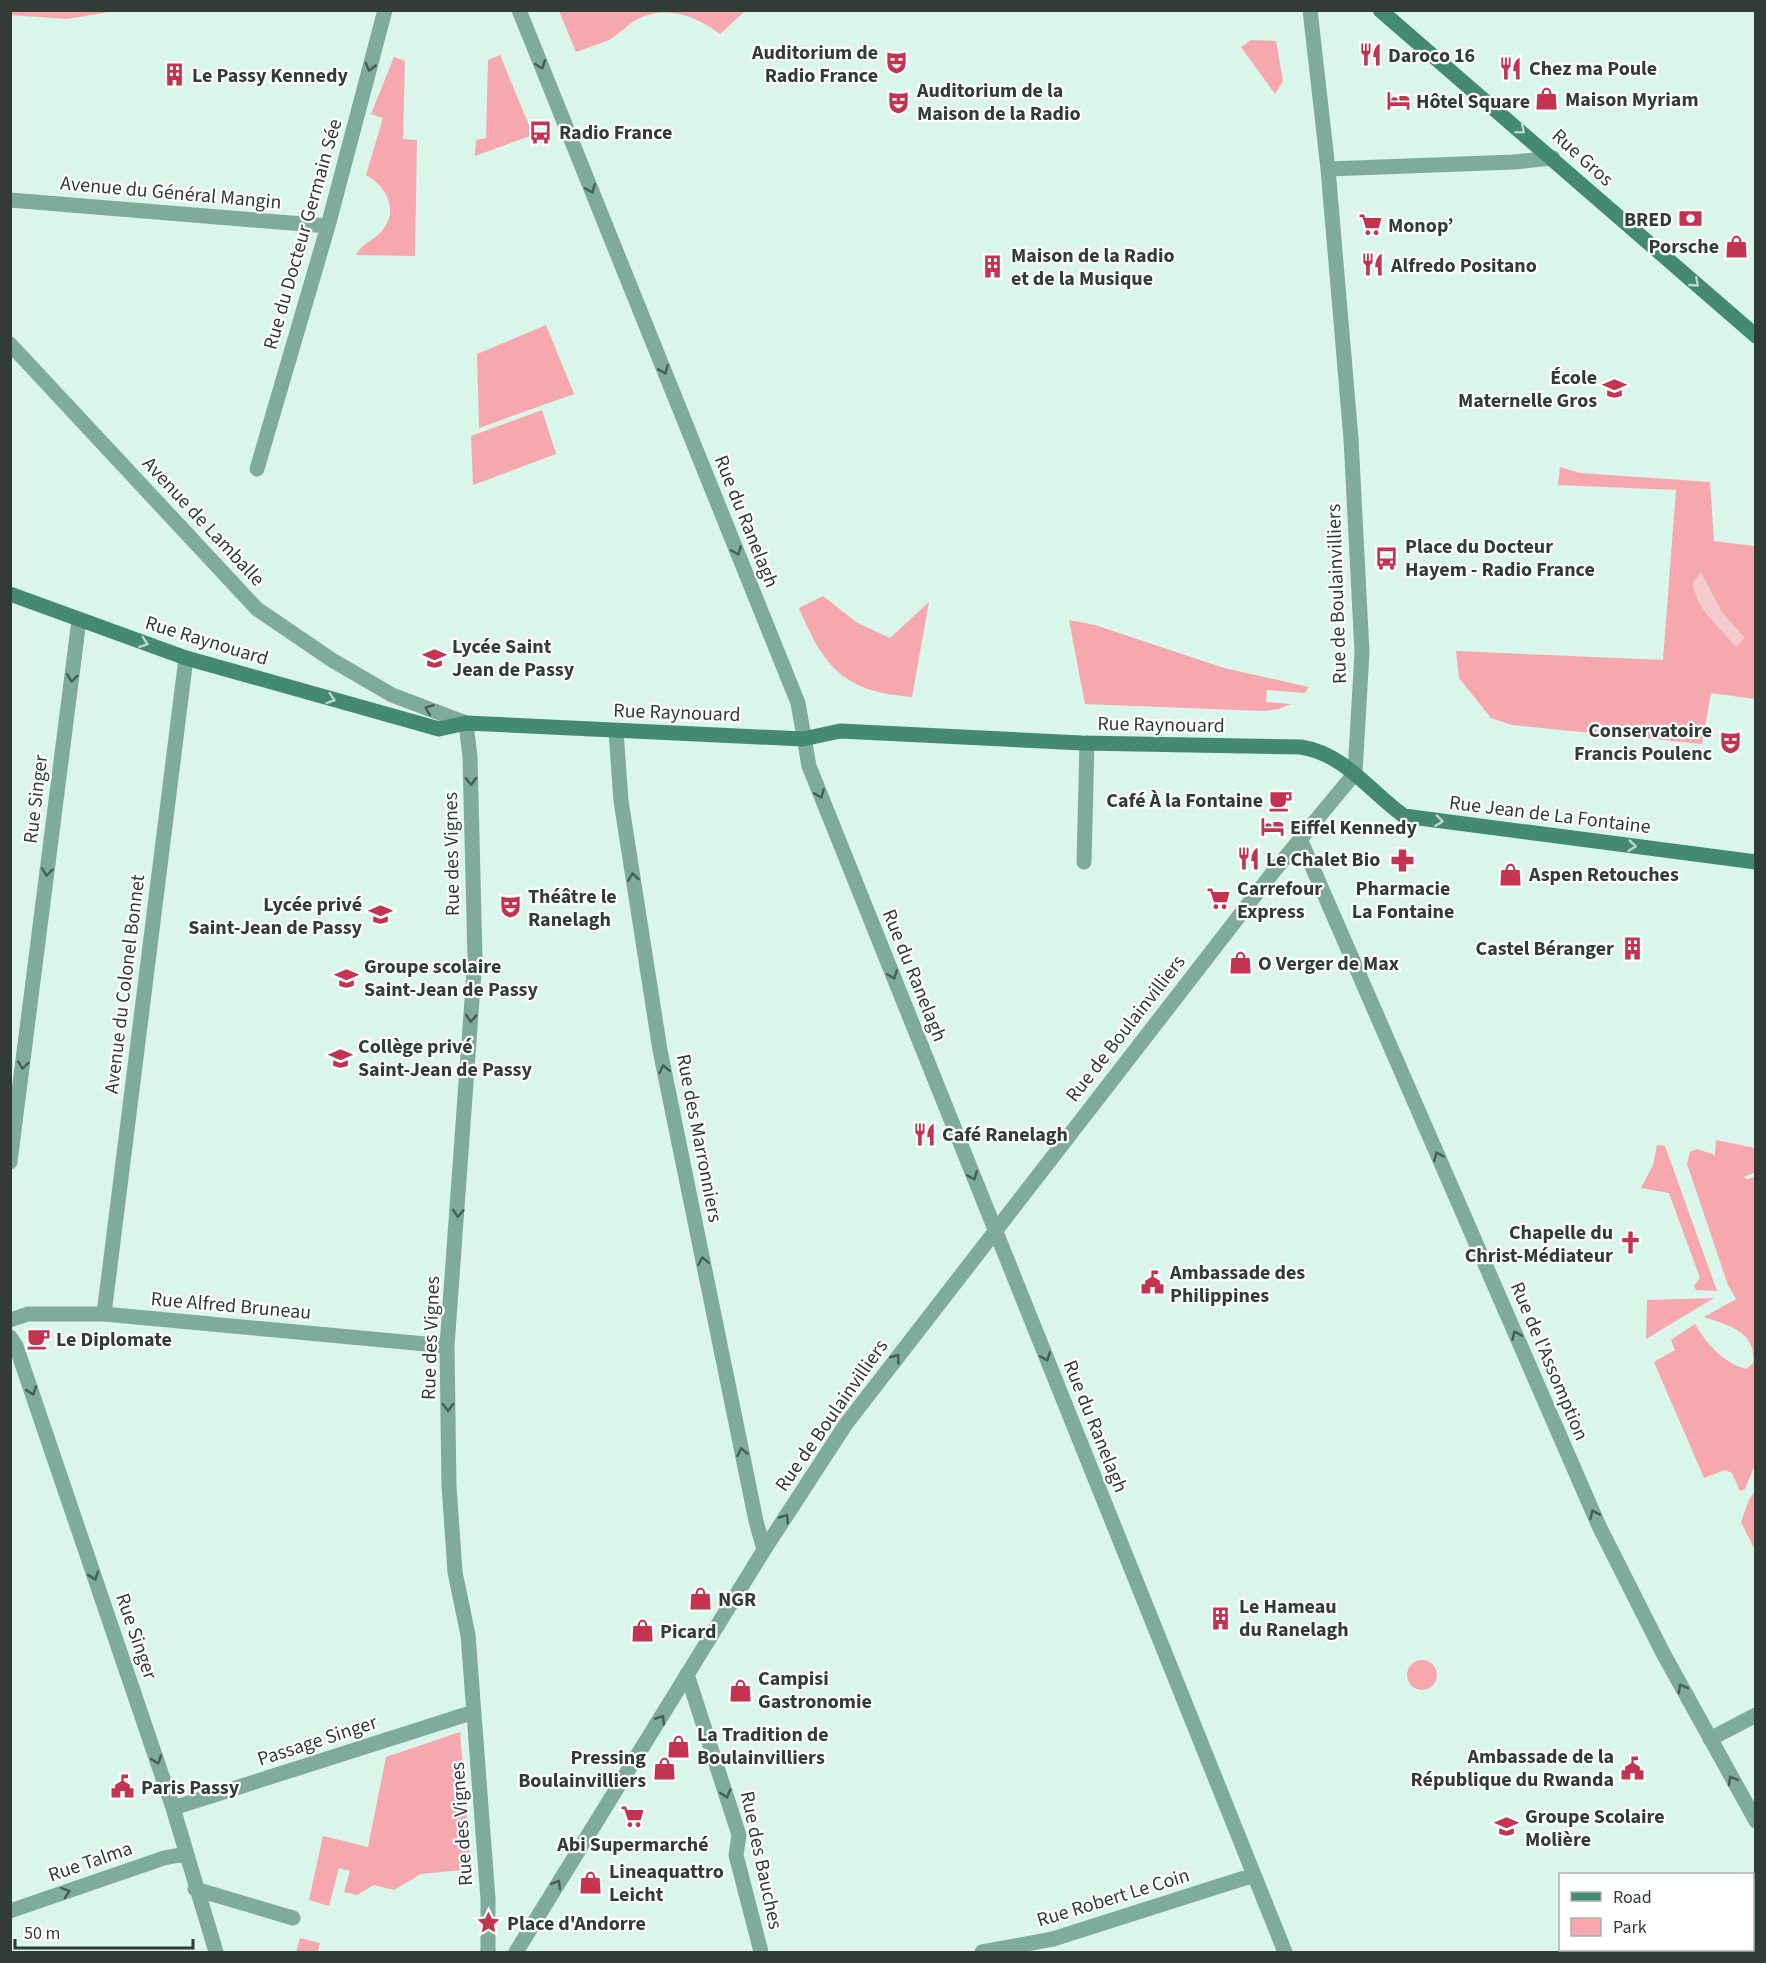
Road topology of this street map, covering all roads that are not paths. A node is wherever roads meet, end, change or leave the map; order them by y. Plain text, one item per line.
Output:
1 (385, 10) edge
2 (519, 10) edge
3 (1310, 10) edge
4 (1380, 10) edge
5 (1553, 158) junction
6 (1328, 170) junction
7 (10, 200) edge
8 (328, 226) junction
9 (1755, 336) edge
10 (10, 344) edge
11 (257, 469) dead end
12 (10, 594) edge
13 (79, 620) junction
14 (186, 658) junction
15 (392, 695) junction
16 (409, 722) junction
17 (466, 723) junction
18 (616, 731) junction
19 (803, 739) junction
20 (1087, 743) junction
21 (1355, 773) junction
22 (1301, 841) junction
23 (1084, 861) dead end
24 (1755, 862) edge
25 (10, 1162) edge
26 (995, 1229) junction
27 (104, 1314) junction
28 (10, 1320) edge
29 (10, 1336) edge
30 (447, 1346) junction
31 (764, 1550) junction
32 (687, 1674) junction
33 (474, 1712) junction
34 (1755, 1715) edge
35 (1710, 1739) junction
36 (173, 1808) junction
37 (1755, 1821) edge
38 (185, 1854) junction
39 (1254, 1875) junction
40 (195, 1889) junction
41 (10, 1911) edge
42 (293, 1918) dead end
43 (216, 1953) edge
44 (488, 1953) edge
45 (516, 1953) edge
46 (761, 1953) edge
47 (982, 1953) edge
48 (1285, 1953) edge

1 -> 8 street, Rue du Docteur Germain Sée
2 -> 19 street, Rue du Ranelagh
3 - 6 street, Rue de Boulainvilliers
4 -> 5 street, Rue Gros
5 - 6 street
5 -> 9 street, Rue Gros
6 - 21 street, Rue de Boulainvilliers
7 - 8 street, Avenue du Général Mangin
8 - 11 street, Rue du Docteur Germain Sée
10 - 15 street, Avenue de Lamballe
12 - 13 street, Rue Raynouard
13 -> 14 street, Rue Raynouard
13 -> 25 street, Rue Singer
14 -> 16 street, Rue Raynouard
14 - 27 street, Avenue du Colonel Bonnet
15 - 16 street, Avenue de Lamballe
17 -> 15 street, Avenue de Lamballe
16 - 17 street, Rue Raynouard
17 - 18 street, Rue Raynouard
17 -> 30 street, Rue des Vignes
18 - 19 street, Rue Raynouard
31 -> 18 street, Rue des Marronniers
19 - 20 street, Rue Raynouard
19 -> 26 street, Rue du Ranelagh
20 - 21 street, Rue Raynouard
20 - 23 street
21 - 22 street, Rue de Boulainvilliers
21 -> 24 street, Rue Jean de La Fontaine
22 - 26 street, Rue de Boulainvilliers
35 -> 22 street, Rue de l'Assomption
31 -> 26 street, Rue de Boulainvilliers
26 -> 39 street, Rue du Ranelagh
27 - 28 street, Rue Alfred Bruneau
27 - 30 street, Rue Alfred Bruneau
29 -> 36 street, Rue Singer
30 -> 33 street, Rue des Vignes
31 - 32 street, Rue de Boulainvilliers
45 -> 32 street, Rue de Boulainvilliers
32 -> 46 street, Rue des Bauches
33 - 36 street, Passage Singer
33 - 44 street, Rue des Vignes
34 - 35 street
37 -> 35 street, Rue de l'Assomption
36 - 38 street, Rue Singer
38 - 40 street, Rue Singer
41 -> 38 street, Rue Talma
39 - 47 street, Rue Robert Le Coin
39 - 48 street, Rue du Ranelagh
40 - 42 street
40 - 43 street, Rue Singer

